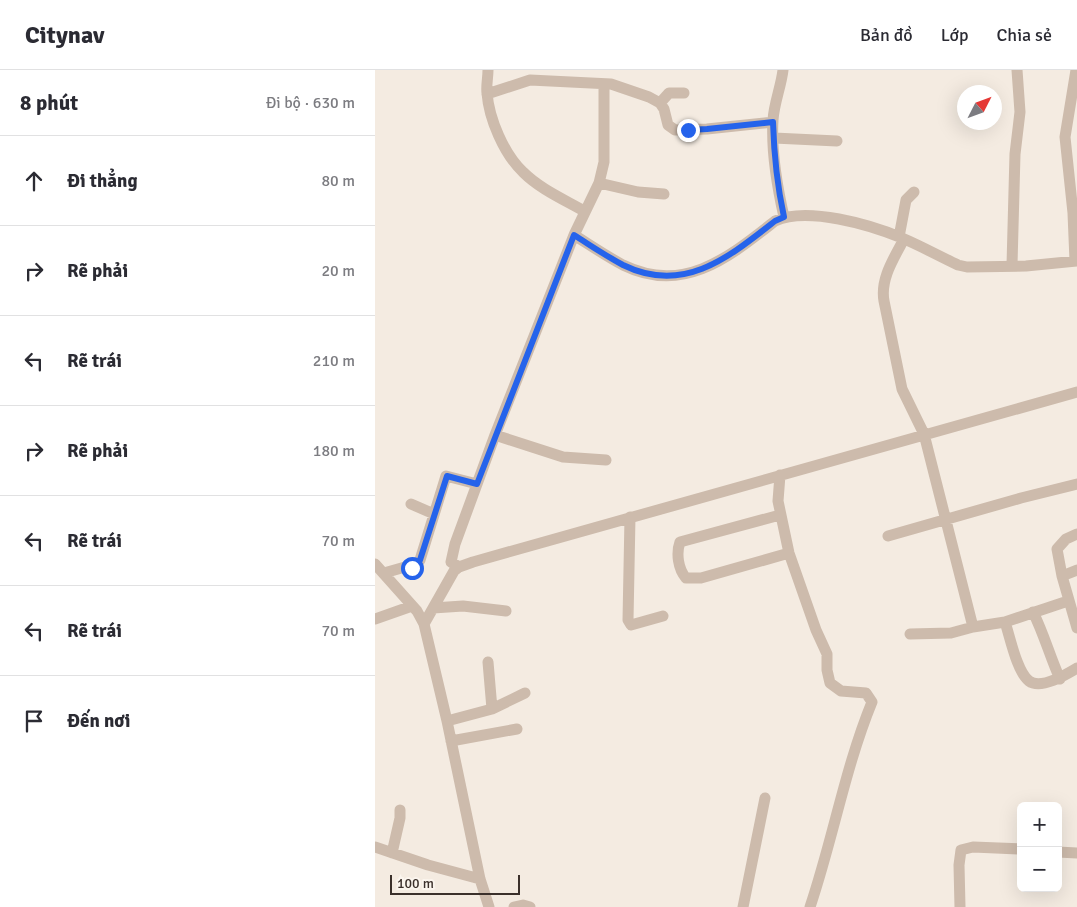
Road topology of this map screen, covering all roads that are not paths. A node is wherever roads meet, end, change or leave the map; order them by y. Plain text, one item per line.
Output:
1 (488, 70) edge
2 (545, 70) edge
3 (783, 70) edge
4 (1017, 70) edge
5 (1076, 70) edge
6 (546, 82) junction
7 (604, 84) junction
8 (487, 94) junction
9 (683, 94) dead end
10 (660, 103) junction
11 (773, 122) junction
12 (773, 138) junction
13 (837, 141) dead end
14 (599, 183) junction
15 (914, 192) dead end
16 (664, 194) dead end
17 (584, 211) junction
18 (784, 217) junction
19 (574, 235) junction
20 (901, 238) junction
21 (1076, 261) edge
22 (1013, 265) junction
23 (1077, 392) edge
24 (924, 434) junction
25 (495, 435) junction
26 (606, 460) dead end
27 (780, 475) junction
28 (477, 484) junction
29 (1077, 484) edge
30 (411, 504) dead end
31 (434, 514) junction
32 (780, 515) junction
33 (630, 517) junction
34 (946, 520) junction
35 (1077, 534) edge
36 (888, 536) dead end
37 (789, 553) junction
38 (375, 564) edge
39 (459, 567) junction
40 (1077, 570) edge
41 (384, 573) junction
42 (1062, 576) junction
43 (1068, 601) junction
44 (411, 606) junction
45 (433, 608) junction
46 (506, 611) dead end
47 (1033, 612) junction
48 (663, 616) dead end
49 (375, 619) edge
50 (1005, 622) junction
51 (424, 624) junction
52 (973, 627) junction
53 (1077, 628) edge
54 (910, 634) dead end
55 (488, 662) dead end
56 (1077, 668) edge
57 (1059, 679) junction
58 (525, 693) dead end
59 (492, 709) junction
60 (447, 721) junction
61 (517, 729) dead end
62 (451, 741) junction
63 (765, 798) dead end
64 (400, 810) dead end
65 (375, 847) edge
66 (1017, 849) edge
67 (1062, 852) edge
68 (391, 853) junction
69 (1077, 853) edge
70 (480, 878) junction
71 (489, 907) edge
72 (514, 907) edge
73 (530, 907) edge
74 (743, 907) edge
75 (810, 907) edge
76 (960, 907) edge

1 - 8 street
2 - 6 street
3 - 11 street
4 - 22 street
5 - 21 street
6 - 7 street
6 - 8 street
7 - 10 street
7 - 14 street
8 - 17 street
9 - 10 street
10 - 11 street
11 - 12 street
12 - 13 street
12 - 18 street
14 - 16 street
14 - 17 street
15 - 20 street
17 - 19 street
18 - 19 street
18 - 20 street
19 - 25 street
20 - 22 street
20 - 24 street
21 - 22 street
23 - 24 street
24 - 27 street
24 - 34 street
25 - 26 street
25 - 28 street
27 - 32 street
27 - 33 street
28 - 31 street
28 - 39 street
29 - 34 street
30 - 31 street
31 - 41 street
32 - 37 street
32 - 37 street
33 - 39 street
33 - 48 street
34 - 36 street
34 - 52 street
35 - 42 street
37 - 75 street
38 - 41 street
39 - 45 street
40 - 42 street
41 - 44 street
42 - 43 street
43 - 47 street
43 - 53 street
44 - 49 street
44 - 51 street
45 - 46 street
45 - 51 street
47 - 50 street
47 - 57 street
50 - 52 street
50 - 57 street
51 - 60 street
52 - 54 street
55 - 59 street
56 - 57 street
58 - 59 street
59 - 60 street
60 - 62 street
61 - 62 street
62 - 70 street
63 - 74 street
64 - 68 street
65 - 68 street
66 - 76 street
67 - 69 street
68 - 70 street
70 - 71 street
72 - 73 street

